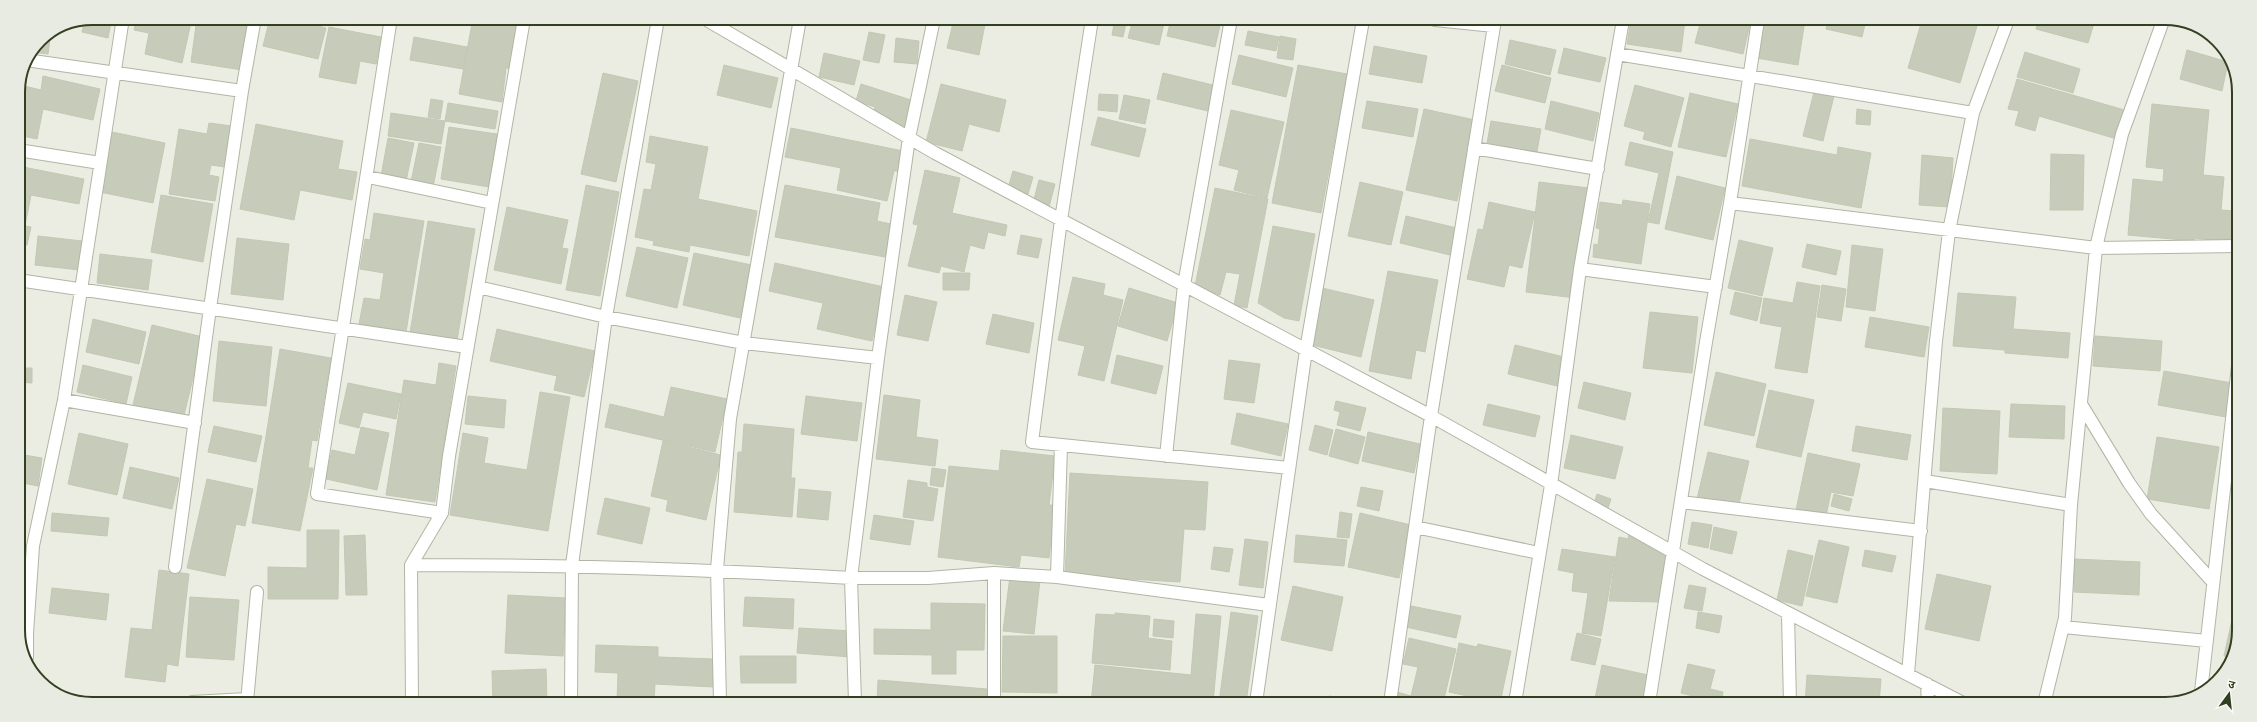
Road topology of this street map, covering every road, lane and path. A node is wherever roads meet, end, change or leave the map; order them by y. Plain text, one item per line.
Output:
1 (122, 25) edge
2 (254, 25) edge
3 (391, 25) edge
4 (523, 25) edge
5 (657, 25) edge
6 (715, 25) edge
7 (799, 25) edge
8 (933, 25) edge
9 (1091, 25) edge
10 (1230, 25) edge
11 (1362, 25) edge
12 (1494, 25) edge
13 (1622, 25) edge
14 (1757, 25) edge
15 (2006, 25) edge
16 (2161, 25) edge
17 (1616, 54) junction
18 (33, 61) edge
19 (791, 70) junction
20 (114, 73) junction
21 (1748, 75) junction
22 (242, 91) junction
23 (1973, 113) junction
24 (909, 138) junction
25 (1474, 148) junction
26 (25, 151) edge
27 (100, 163) junction
28 (1598, 169) junction
29 (368, 177) junction
30 (492, 203) junction
31 (1730, 203) junction
32 (1061, 220) junction
33 (1949, 231) junction
34 (2232, 246) edge
35 (2096, 248) junction
36 (1580, 269) junction
37 (25, 281) edge
38 (1184, 285) junction
39 (478, 287) junction
40 (1716, 287) junction
41 (81, 288) junction
42 (210, 308) junction
43 (606, 317) junction
44 (343, 328) junction
45 (744, 343) junction
46 (468, 347) junction
47 (1306, 350) junction
48 (878, 358) junction
49 (64, 400) junction
50 (2081, 404) junction
51 (1431, 416) junction
52 (2232, 420) edge
53 (195, 423) junction
54 (1061, 445) junction
55 (1166, 456) junction
56 (1289, 468) junction
57 (1925, 481) junction
58 (1551, 485) junction
59 (1681, 502) junction
60 (2071, 505) junction
61 (442, 513) junction
62 (1415, 527) junction
63 (1920, 531) junction
64 (1673, 552) junction
65 (1539, 553) junction
66 (411, 565) junction
67 (572, 565) junction
68 (175, 567) dead end
69 (716, 569) junction
70 (994, 573) junction
71 (1057, 577) junction
72 (851, 578) junction
73 (2214, 582) junction
74 (257, 592) dead end
75 (1270, 605) junction
76 (1788, 612) junction
77 (2063, 627) junction
78 (2207, 641) junction
79 (28, 648) edge
80 (1908, 674) junction
81 (1927, 684) junction
82 (2202, 686) edge
83 (247, 697) edge
84 (412, 697) edge
85 (571, 697) edge
86 (720, 697) edge
87 (855, 697) edge
88 (994, 697) edge
89 (1257, 697) edge
90 (1391, 697) edge
91 (1516, 697) edge
92 (1650, 697) edge
93 (1790, 697) edge
94 (1928, 697) edge
95 (1952, 697) edge
96 (2046, 697) edge

1 - 20 street
2 - 22 street
3 - 29 street
4 - 30 street
5 - 43 street
6 - 19 street
7 - 19 street
8 - 24 street
9 - 32 street
10 - 38 street
11 - 47 street
12 - 25 street
13 - 17 street
14 - 21 street
15 - 23 street
16 - 35 street
17 - 21 street
17 - 28 street
18 - 20 street
19 - 24 street
19 - 45 street
20 - 22 street
20 - 27 street
21 - 23 street
21 - 31 street
22 - 42 street
23 - 33 street
24 - 32 street
24 - 48 street
25 - 28 street
25 - 51 street
26 - 27 street
27 - 41 street
28 - 36 street
29 - 30 street
29 - 44 street
30 - 39 street
31 - 33 street
31 - 40 street
32 - 38 street
32 - 54 street
33 - 35 street
33 - 57 street
34 - 35 street
35 - 50 street
36 - 40 street
36 - 58 street
37 - 41 street
38 - 47 street
38 - 55 street
39 - 43 street
39 - 46 street
40 - 59 street
41 - 42 street
41 - 49 street
42 - 44 street
42 - 53 street
43 - 45 street
43 - 67 street
44 - 46 street
44 - 61 street
45 - 48 street
45 - 69 street
46 - 61 street
47 - 51 street
47 - 56 street
48 - 72 street
49 - 53 street
49 - 79 street
50 - 60 street
50 - 73 street
51 - 58 street
51 - 62 street
52 - 73 street
53 - 68 street
54 - 55 street
54 - 71 street
55 - 56 street
56 - 75 street
57 - 60 street
57 - 63 street
58 - 64 street
58 - 65 street
59 - 63 street
59 - 64 street
60 - 77 street
61 - 66 street
62 - 65 street
62 - 90 street
63 - 80 street
64 - 76 street
64 - 92 street
65 - 91 street
66 - 67 street
66 - 84 street
67 - 69 street
67 - 85 street
69 - 72 street
69 - 86 street
70 - 71 street
70 - 72 street
70 - 88 street
71 - 75 street
72 - 87 street
73 - 78 street
74 - 83 street
75 - 89 street
76 - 80 street
76 - 93 street
77 - 78 street
77 - 96 street
78 - 82 street
80 - 81 street
81 - 94 street
81 - 95 street

